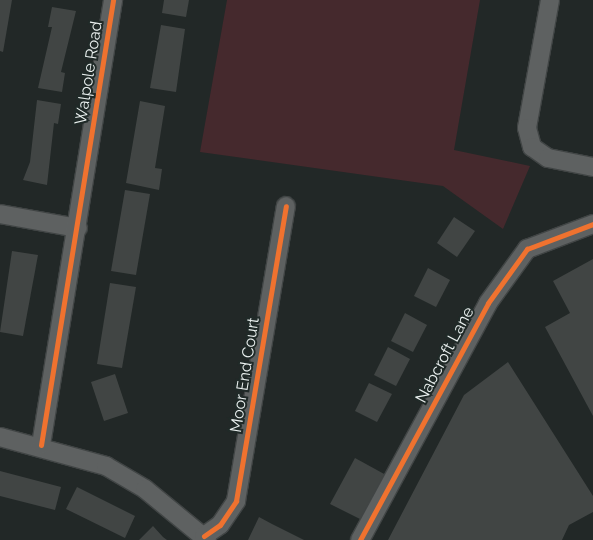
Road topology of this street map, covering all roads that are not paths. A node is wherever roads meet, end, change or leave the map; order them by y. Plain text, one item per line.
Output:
1 (113, 0) edge
2 (550, 0) edge
3 (593, 167) edge
4 (286, 206) dead end
5 (0, 214) edge
6 (593, 224) edge
7 (78, 228) junction
8 (0, 437) edge
9 (41, 445) junction
10 (206, 538) edge
11 (360, 540) edge

1 - 7 street, Walpole Road
2 - 3 street
4 - 10 street, Moor End Court
5 - 7 street
6 - 11 street, Nabcroft Lane
7 - 9 street, Walpole Road
8 - 9 street
9 - 10 street

